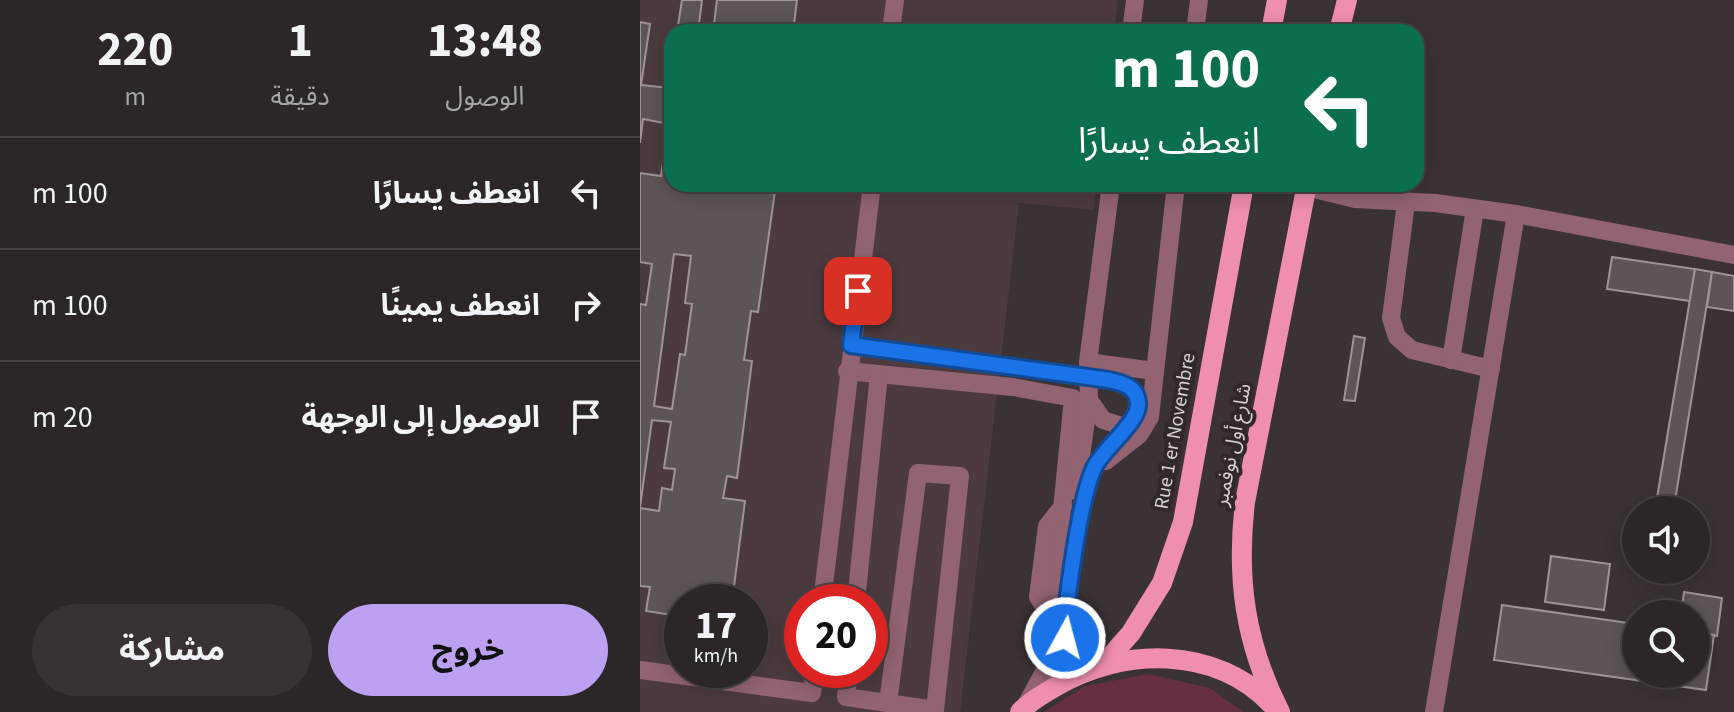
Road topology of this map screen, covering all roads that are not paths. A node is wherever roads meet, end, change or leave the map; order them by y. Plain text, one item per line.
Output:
1 (895, 0) edge
2 (1135, 0) edge
3 (1199, 0) edge
4 (1277, 0) edge
5 (1347, 0) edge
6 (892, 24) edge
7 (1132, 24) edge
8 (1196, 24) edge
9 (1272, 24) edge
10 (1341, 24) edge
11 (871, 192) edge
12 (1110, 192) edge
13 (1175, 192) edge
14 (1243, 192) edge
15 (1305, 192) edge
16 (1330, 192) edge
17 (1406, 203) junction
18 (1475, 209) junction
19 (1516, 214) junction
20 (1734, 255) edge
21 (851, 345) junction
22 (1451, 360) junction
23 (1016, 367) junction
24 (1491, 369) junction
25 (847, 371) junction
26 (1154, 371) junction
27 (1085, 372) junction
28 (879, 374) junction
29 (1013, 387) junction
30 (1082, 400) junction
31 (1125, 427) junction
32 (1091, 473) junction
33 (824, 584) edge
34 (858, 584) edge
35 (1063, 613) junction
36 (1098, 667) junction
37 (640, 670) edge
38 (813, 688) edge
39 (847, 688) edge
40 (812, 693) junction
41 (846, 697) junction
42 (888, 703) junction
43 (1024, 708) edge
44 (1279, 712) edge
45 (1434, 712) edge

1 - 6 lane
2 - 7 lane
3 - 8 lane
4 - 9 main road
5 - 10 main road
11 - 21 lane
12 - 27 lane
13 - 26 lane
14 - 36 main road, Rue 1 er Novembre
15 - 44 main road, شارع أول نوفمبر
16 - 17 lane
17 - 18 lane
17 - 22 lane
18 - 19 lane
18 - 22 lane
19 - 20 lane
19 - 24 lane
21 - 23 lane
21 - 25 lane
22 - 24 lane
23 - 27 lane
23 - 29 lane
24 - 45 lane
25 - 28 lane
25 - 33 lane
26 - 27 lane
26 - 32 lane
27 - 30 lane
27 - 31 lane
28 - 29 lane
28 - 34 lane
29 - 30 lane
30 - 31 lane
30 - 35 lane
30 - 35 lane
31 - 32 lane
32 - 35 lane
35 - 36 lane
35 - 43 lane
36 - 43 main road
36 - 44 main road
37 - 40 lane
38 - 40 lane
39 - 41 lane
40 - 41 lane
41 - 42 lane
42 - 42 lane

